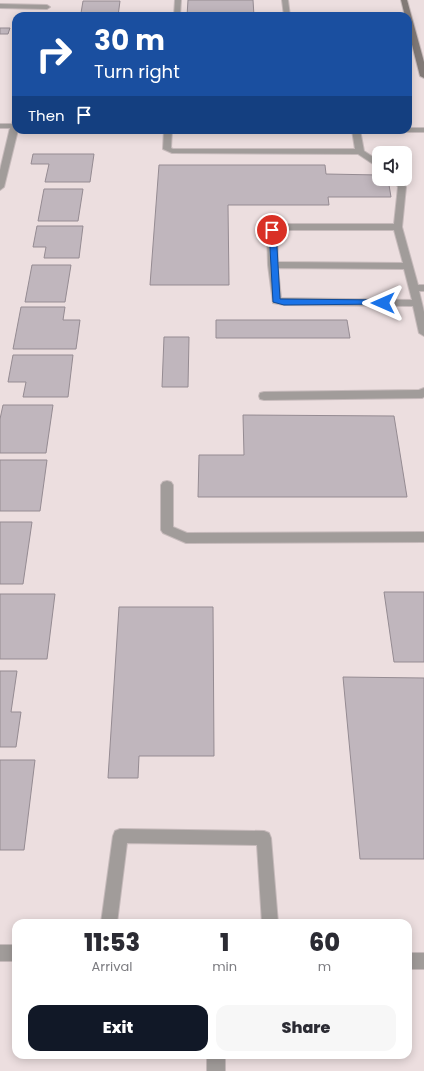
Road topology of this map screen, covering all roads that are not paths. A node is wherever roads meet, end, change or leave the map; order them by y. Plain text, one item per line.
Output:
1 (178, 0) edge
2 (285, 0) edge
3 (404, 0) edge
4 (48, 3) edge
5 (0, 6) edge
6 (176, 12) edge
7 (286, 12) edge
8 (407, 12) edge
9 (412, 30) edge
10 (424, 76) edge
11 (12, 124) edge
12 (0, 126) edge
13 (412, 130) edge
14 (424, 130) edge
15 (13, 134) edge
16 (168, 134) edge
17 (357, 134) edge
18 (360, 152) junction
19 (372, 160) edge
20 (401, 186) edge
21 (0, 187) edge
22 (398, 227) junction
23 (273, 265) junction
24 (408, 266) junction
25 (419, 288) edge
26 (417, 303) junction
27 (424, 333) edge
28 (424, 392) edge
29 (264, 396) dead end
30 (167, 485) dead end
31 (424, 537) edge
32 (110, 919) edge
33 (270, 919) edge
34 (0, 953) edge
35 (12, 953) edge
36 (412, 961) edge
37 (424, 961) edge
38 (216, 1059) edge
39 (216, 1071) edge

1 - 6 street
2 - 7 street
3 - 8 main road
4 - 5 street
9 - 10 main road
11 - 12 street
13 - 14 street
15 - 21 street
16 - 18 street
17 - 18 street
18 - 19 street
20 - 22 street
22 - 23 street
22 - 24 street
23 - 24 street
23 - 26 street
24 - 25 street
25 - 26 street
26 - 27 street
28 - 29 street
30 - 31 street
32 - 33 street
34 - 35 street
36 - 37 street
38 - 39 street

